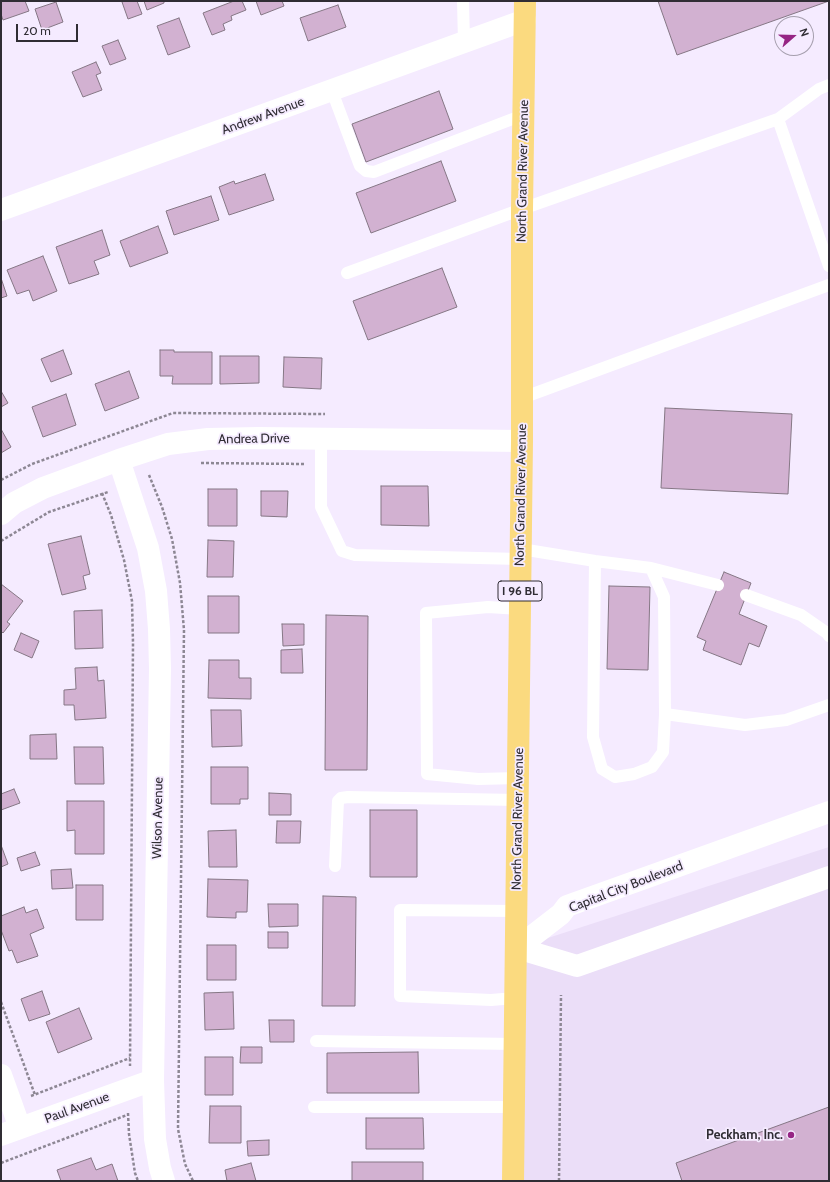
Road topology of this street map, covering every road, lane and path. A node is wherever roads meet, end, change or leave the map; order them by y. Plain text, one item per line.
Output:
1 (463, 1) edge
2 (525, 10) edge
3 (464, 42) junction
4 (829, 85) edge
5 (332, 91) junction
6 (523, 115) junction
7 (778, 119) junction
8 (522, 209) junction
9 (1, 210) edge
10 (829, 266) edge
11 (347, 272) dead end
12 (829, 286) edge
13 (522, 398) junction
14 (321, 438) junction
15 (522, 441) junction
16 (119, 460) junction
17 (200, 463) dead end
18 (321, 464) junction
19 (155, 473) dead end
20 (128, 485) junction
21 (102, 494) junction
22 (1, 514) edge
23 (1, 541) edge
24 (520, 554) junction
25 (595, 561) junction
26 (651, 568) junction
27 (718, 585) dead end
28 (746, 595) dead end
29 (520, 609) junction
30 (829, 636) edge
31 (829, 705) edge
32 (665, 714) junction
33 (519, 778) junction
34 (518, 800) junction
35 (829, 812) edge
36 (335, 866) dead end
37 (829, 877) edge
38 (517, 911) junction
39 (517, 948) junction
40 (561, 995) dead end
41 (515, 998) junction
42 (1, 1002) edge
43 (316, 1041) dead end
44 (515, 1044) junction
45 (130, 1058) junction
46 (1, 1075) edge
47 (153, 1080) junction
48 (129, 1089) junction
49 (35, 1095) junction
50 (11, 1104) junction
51 (514, 1107) junction
52 (314, 1108) dead end
53 (127, 1114) junction
54 (10, 1132) edge
55 (1, 1162) edge
56 (138, 1181) edge
57 (164, 1181) edge
58 (513, 1181) edge
59 (559, 1181) edge

1 - 3 lane
2 - 3 street, Andrew Avenue
2 - 6 main road, North Grand River Avenue / I 96 BL
3 - 5 street, Andrew Avenue
4 - 7 lane
5 - 6 lane
5 - 9 street, Andrew Avenue
6 - 8 main road, North Grand River Avenue / I 96 BL
7 - 8 lane
7 - 10 lane
8 - 11 lane
8 - 13 main road, North Grand River Avenue / I 96 BL
12 - 13 lane
13 - 15 main road, North Grand River Avenue / I 96 BL
14 - 15 street, Andrea Drive
14 - 16 street, Andrea Drive
14 - 18 lane
15 - 24 main road, North Grand River Avenue / I 96 BL
16 - 20 street, Wilson Avenue
16 - 22 street, Andrea Drive
17 - 18 path
18 - 24 lane
19 - 20 path
20 - 21 path
20 - 47 street, Wilson Avenue
21 - 23 path
21 - 45 path
24 - 25 lane
24 - 29 main road, North Grand River Avenue / I 96 BL
25 - 26 lane
25 - 32 lane
26 - 27 lane
26 - 32 lane
28 - 30 lane
29 - 33 main road, North Grand River Avenue / I 96 BL
29 - 33 lane
31 - 32 lane
33 - 34 main road, North Grand River Avenue / I 96 BL
34 - 36 lane
34 - 38 main road, North Grand River Avenue / I 96 BL
35 - 39 street, Capital City Boulevard
37 - 39 street
38 - 39 main road, North Grand River Avenue / I 96 BL
38 - 41 lane
39 - 41 main road, North Grand River Avenue / I 96 BL
40 - 59 path
41 - 44 main road, North Grand River Avenue / I 96 BL
42 - 49 path
43 - 44 lane
44 - 51 main road, North Grand River Avenue / I 96 BL
45 - 48 path
45 - 49 path
46 - 50 street
47 - 48 street, Paul Avenue
47 - 57 street, Wilson Avenue
48 - 53 path
48 - 54 street, Paul Avenue
49 - 50 path
50 - 54 street
51 - 52 lane
51 - 58 main road, North Grand River Avenue / I 96 BL
53 - 55 path
53 - 56 path

